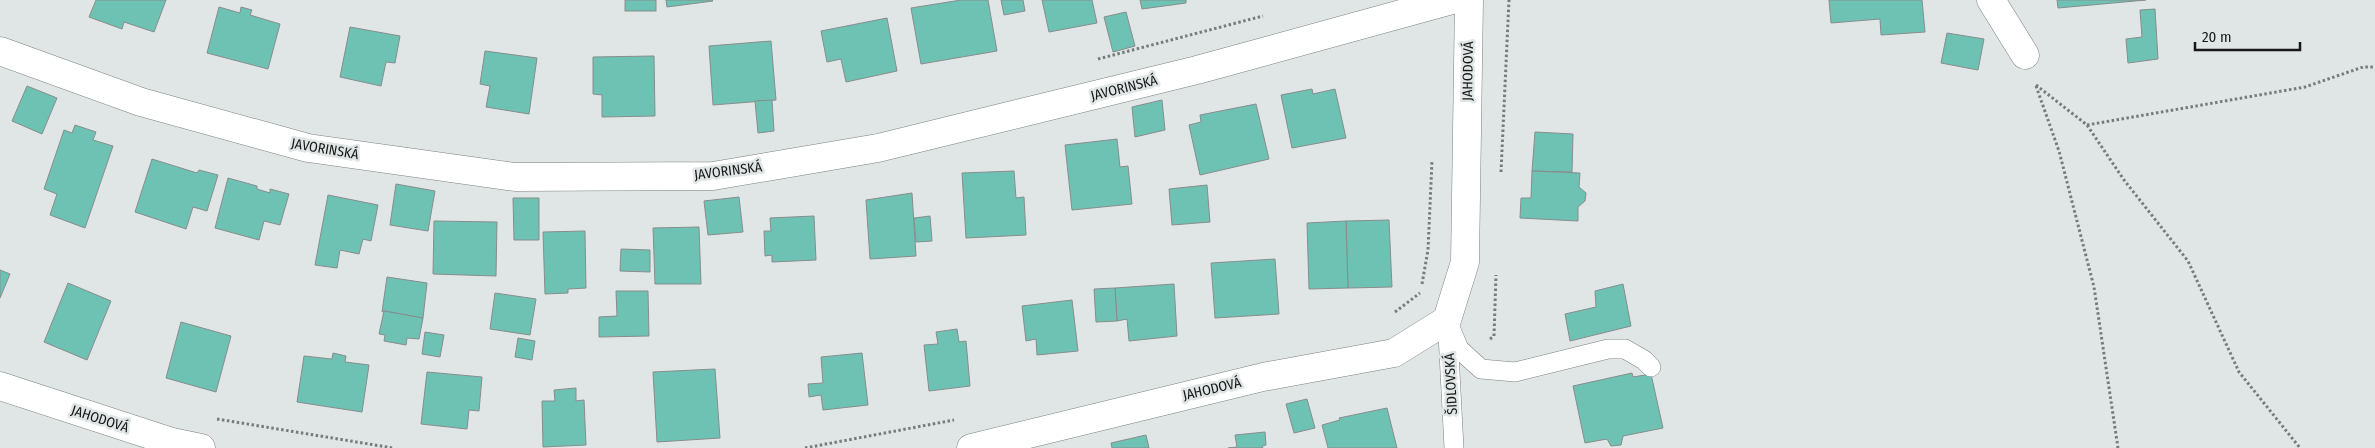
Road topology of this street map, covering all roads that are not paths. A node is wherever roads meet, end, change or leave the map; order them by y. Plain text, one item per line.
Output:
1 (1452, 0) edge
2 (1470, 0) edge
3 (1991, 0) edge
4 (0, 51) edge
5 (2025, 55) road end
6 (1447, 320) junction
7 (1651, 367) dead end
8 (0, 386) edge
9 (201, 448) edge
10 (971, 448) edge
11 (1454, 448) edge

1 - 4 street, JAVORINSKÁ
2 - 6 street, JAHODOVÁ
3 - 5 street
6 - 7 lane
6 - 10 street, JAHODOVÁ
6 - 11 lane, ŠIDLOVSKÁ
8 - 9 street, JAHODOVÁ

